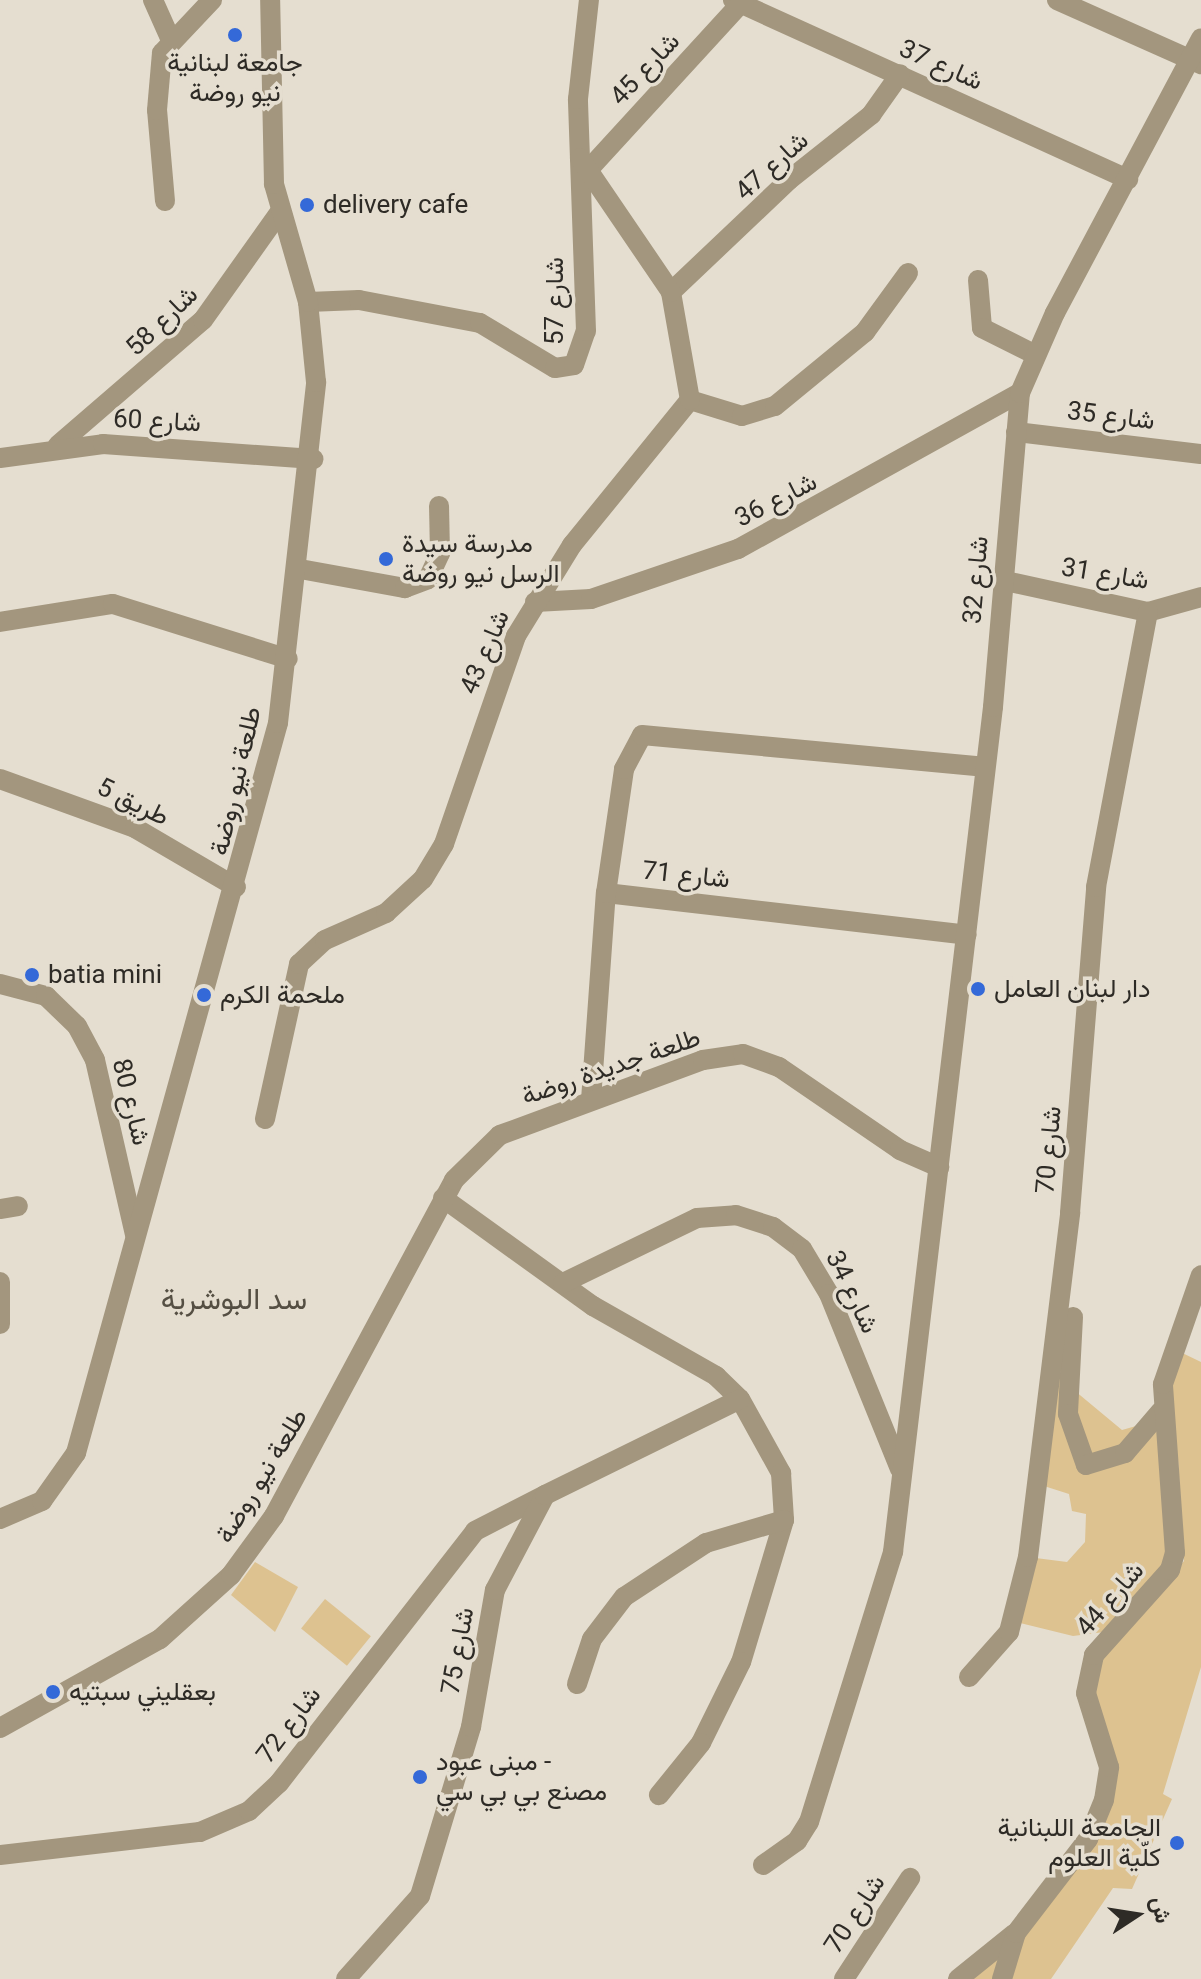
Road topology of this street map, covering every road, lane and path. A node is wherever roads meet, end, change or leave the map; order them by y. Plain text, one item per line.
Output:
1 (153, 0) edge
2 (212, 0) edge
3 (270, 0) edge
4 (589, 0) edge
5 (1057, 0) edge
6 (739, 1) edge
7 (170, 38) junction
8 (1201, 38) edge
9 (1196, 61) edge
10 (900, 74) junction
11 (584, 163) junction
12 (1128, 179) junction
13 (165, 201) dead end
14 (279, 213) junction
15 (908, 273) dead end
16 (978, 280) dead end
17 (671, 292) junction
18 (308, 302) junction
19 (1036, 355) junction
20 (1020, 393) junction
21 (690, 400) junction
22 (1016, 432) junction
23 (58, 445) junction
24 (1201, 454) edge
25 (0, 458) edge
26 (313, 459) junction
27 (439, 506) dead end
28 (300, 569) junction
29 (1001, 580) junction
30 (1201, 597) edge
31 (535, 602) junction
32 (1148, 612) junction
33 (0, 622) edge
34 (288, 659) junction
35 (984, 767) junction
36 (0, 779) edge
37 (236, 887) junction
38 (606, 893) junction
39 (967, 935) junction
40 (0, 984) edge
41 (591, 1100) junction
42 (265, 1119) dead end
43 (939, 1167) junction
44 (443, 1198) junction
45 (135, 1237) junction
46 (1201, 1275) edge
47 (0, 1282) edge
48 (563, 1283) junction
49 (1073, 1317) dead end
50 (0, 1324) edge
51 (716, 1376) junction
52 (740, 1399) junction
53 (1161, 1411) junction
54 (714, 1412) junction
55 (900, 1469) junction
56 (545, 1495) junction
57 (0, 1519) edge
58 (784, 1520) junction
59 (969, 1677) dead end
60 (577, 1684) dead end
61 (0, 1728) edge
62 (659, 1795) dead end
63 (0, 1855) edge
64 (763, 1865) dead end
65 (910, 1878) dead end
66 (1016, 1933) junction
67 (346, 1979) edge
68 (844, 1979) edge
69 (958, 1979) edge
70 (1002, 1979) edge

1 - 7 street
2 - 7 street
3 - 14 street, طلعة نيو روضة
4 - 11 street, شارع 57
5 - 9 street
6 - 10 street, شارع 37
6 - 11 street, شارع 45
7 - 13 street
8 - 9 street, شارع 32
9 - 12 street, شارع 32
10 - 12 street, شارع 37
10 - 17 street, شارع 47
11 - 17 street
11 - 18 street, شارع 57
12 - 19 street, شارع 32
14 - 18 street, طلعة نيو روضة
14 - 23 street, شارع 58
15 - 21 street
16 - 19 street
17 - 21 street
18 - 26 street, طلعة نيو روضة
19 - 20 street, شارع 32
20 - 22 street, شارع 32
20 - 31 street, شارع 36
21 - 31 street, شارع 43
22 - 24 street, شارع 35
22 - 29 street, شارع 32
23 - 25 street, شارع 60
23 - 26 street, شارع 60
26 - 28 street, طلعة نيو روضة
27 - 28 street
28 - 34 street, طلعة نيو روضة
29 - 32 street, شارع 31
29 - 35 street, شارع 32
30 - 32 street, شارع 31
31 - 42 street, شارع 43
32 - 59 street, شارع 70
33 - 34 street
34 - 37 street, طلعة نيو روضة
35 - 38 street
35 - 39 street, شارع 32
36 - 37 street, طريق 5
37 - 45 street, طلعة نيو روضة
38 - 39 street, شارع 71
38 - 41 street, شارع 71
39 - 43 street, شارع 32
40 - 45 street, شارع 80
41 - 43 street, طلعة جديدة روضة
41 - 44 street, طلعة جديدة روضة
43 - 55 street, شارع 34
44 - 48 street
44 - 61 street, طلعة نيو روضة
45 - 57 street, طلعة نيو روضة
46 - 53 street, شارع 44
47 - 50 street
48 - 51 street
48 - 55 street, شارع 34
49 - 53 street
51 - 52 street
51 - 54 street
52 - 54 street
52 - 58 street
53 - 66 street, شارع 44
54 - 56 street
55 - 64 street, شارع 34
56 - 63 street, شارع 72
56 - 67 street, شارع 75
58 - 60 street
58 - 62 street
65 - 68 street, شارع 70
66 - 69 street
66 - 70 street, شارع 44

